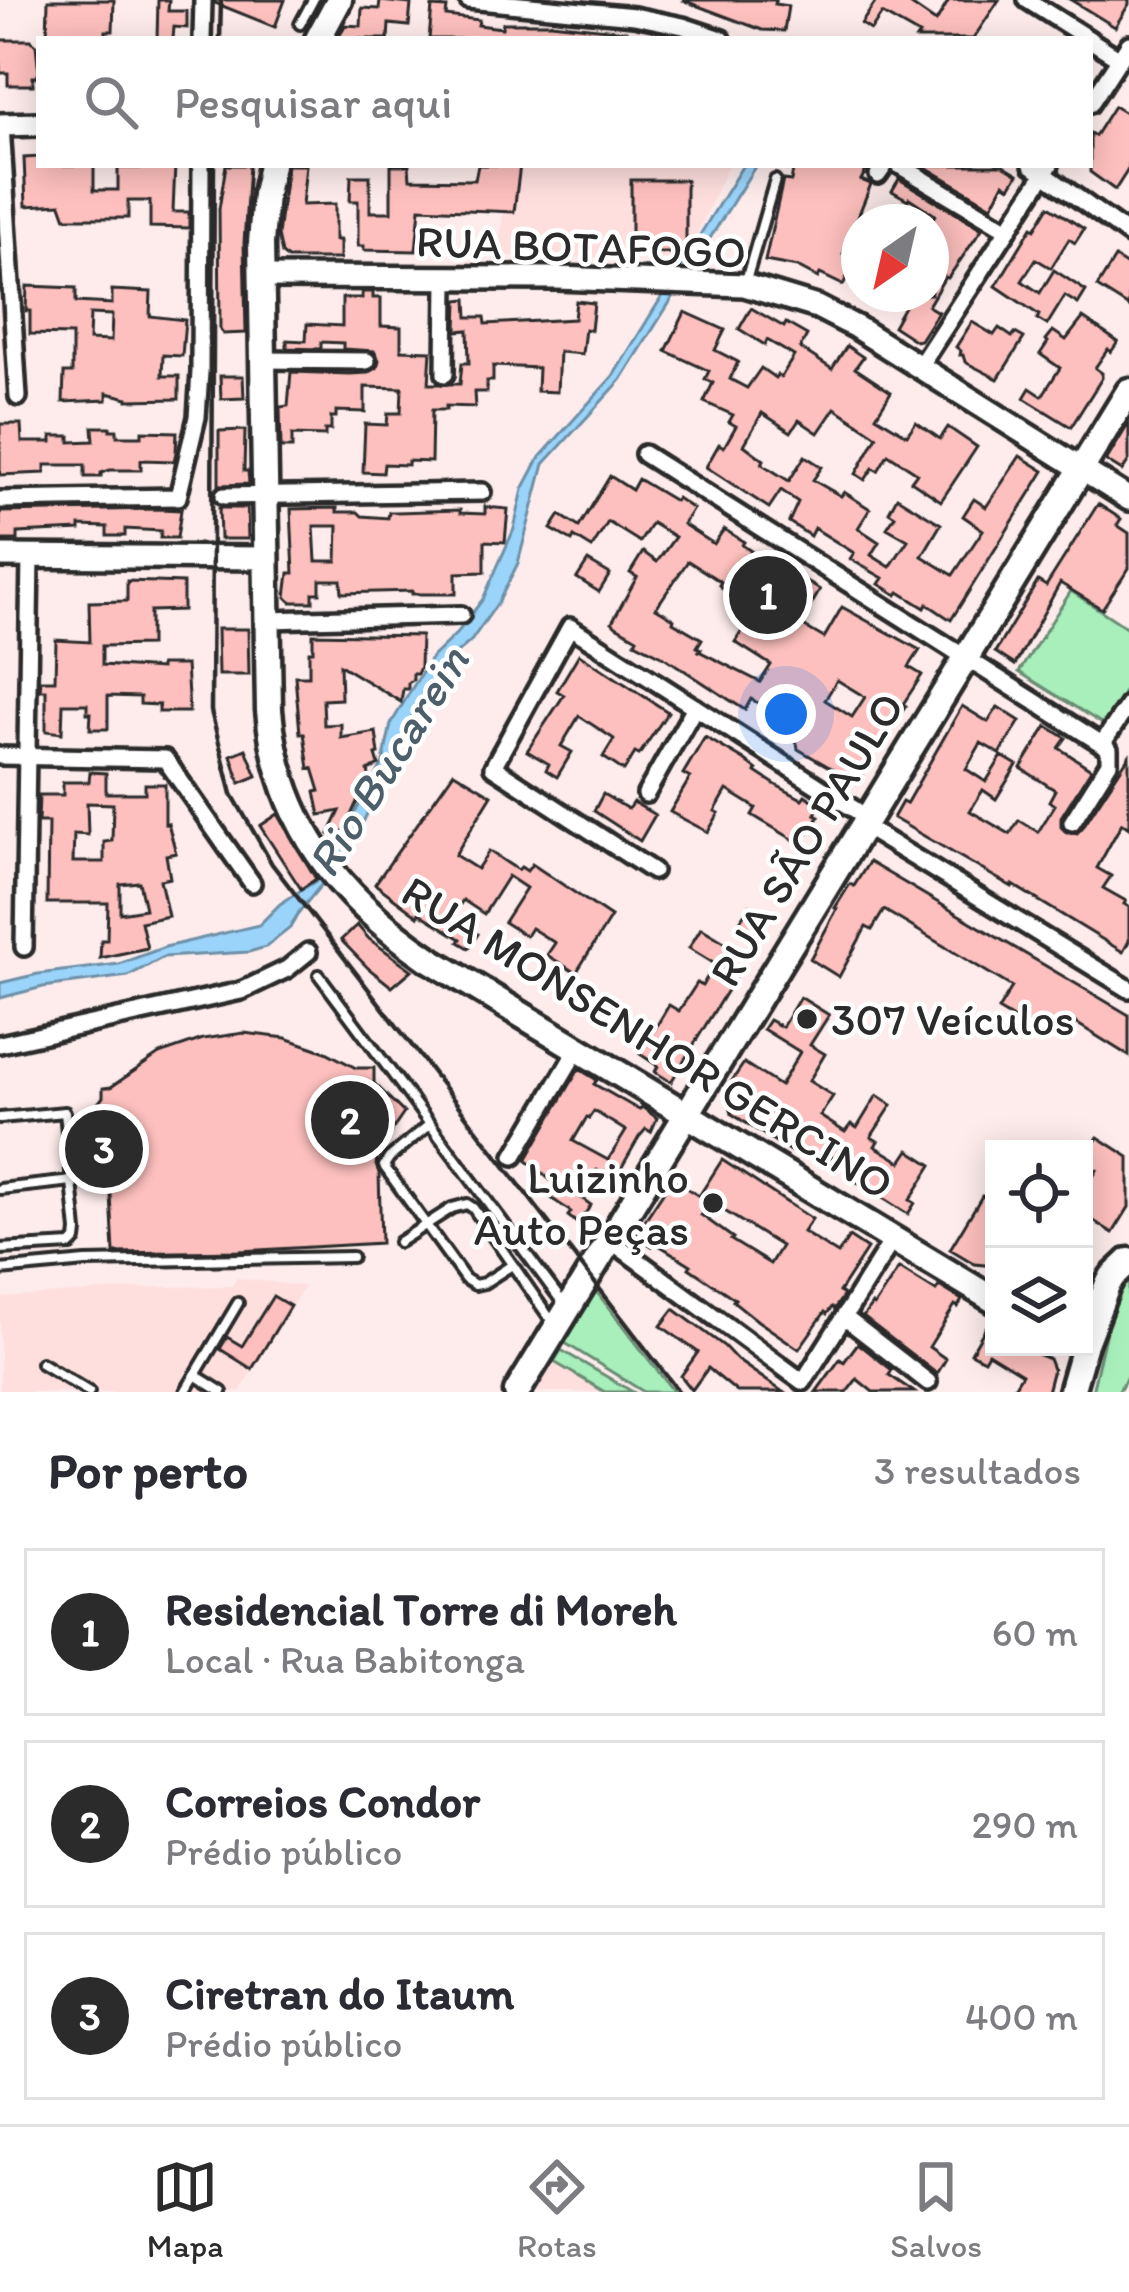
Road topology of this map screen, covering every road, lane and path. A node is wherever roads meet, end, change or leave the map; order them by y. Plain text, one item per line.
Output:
1 (203, 0) edge
2 (313, 0) edge
3 (339, 0) edge
4 (468, 0) edge
5 (1027, 0) edge
6 (309, 32) edge
7 (202, 36) edge
8 (705, 36) edge
9 (1084, 36) edge
10 (1093, 40) edge
11 (1124, 51) edge
12 (1093, 99) edge
13 (36, 124) edge
14 (0, 125) edge
15 (201, 168) edge
16 (270, 168) edge
17 (904, 168) edge
18 (1042, 168) edge
19 (775, 180) dead end
20 (1008, 230) junction
21 (1129, 235) edge
22 (261, 277) junction
23 (446, 279) junction
24 (744, 285) junction
25 (263, 360) junction
26 (367, 361) dead end
27 (919, 367) junction
28 (445, 374) dead end
29 (1129, 391) edge
30 (18, 397) dead end
31 (644, 454) dead end
32 (1081, 469) junction
33 (482, 492) dead end
34 (265, 495) junction
35 (224, 496) dead end
36 (1129, 499) edge
37 (0, 500) edge
38 (0, 556) edge
39 (30, 556) junction
40 (266, 558) junction
41 (461, 614) dead end
42 (267, 620) junction
43 (966, 658) junction
44 (1129, 704) edge
45 (695, 707) junction
46 (1102, 744) junction
47 (0, 756) edge
48 (27, 757) junction
49 (646, 794) dead end
50 (865, 822) junction
51 (1072, 822) dead end
52 (653, 871) dead end
53 (252, 883) dead end
54 (24, 947) dead end
55 (308, 952) dead end
56 (320, 975) dead end
57 (1129, 989) edge
58 (0, 1044) edge
59 (578, 1048) junction
60 (687, 1114) junction
61 (0, 1118) edge
62 (430, 1124) junction
63 (514, 1156) dead end
64 (72, 1181) junction
65 (0, 1189) edge
66 (426, 1225) junction
67 (893, 1239) junction
68 (610, 1240) junction
69 (399, 1242) dead end
70 (0, 1250) edge
71 (352, 1257) dead end
72 (1129, 1262) edge
73 (512, 1265) junction
74 (0, 1270) edge
75 (985, 1295) edge
76 (238, 1303) dead end
77 (1093, 1312) edge
78 (844, 1317) junction
79 (562, 1318) junction
80 (1077, 1356) edge
81 (41, 1363) dead end
82 (195, 1376) junction
83 (928, 1382) dead end
84 (89, 1392) edge
85 (184, 1392) edge
86 (222, 1392) edge
87 (517, 1392) edge
88 (1071, 1392) edge

1 - 7 street
2 - 6 lane
3 - 6 main road
4 - 8 street
5 - 9 street
10 - 11 street
11 - 12 street
13 - 14 street
14 - 30 street
15 - 37 street
16 - 22 main road, RUA MONSENHOR GERCINO
17 - 20 street
18 - 20 street
18 - 21 street
19 - 24 lane
20 - 27 street
22 - 23 street, RUA BOTAFOGO
22 - 25 main road, RUA MONSENHOR GERCINO
23 - 24 street, RUA BOTAFOGO
23 - 28 street
24 - 27 street, RUA BOTAFOGO
25 - 26 street
25 - 34 main road, RUA MONSENHOR GERCINO
27 - 32 street, RUA BOTAFOGO
29 - 32 main road, RUA SÃO PAULO
31 - 43 street
32 - 36 street, RUA BOTAFOGO
32 - 43 main road, RUA SÃO PAULO
33 - 34 street
34 - 35 street
34 - 40 main road, RUA MONSENHOR GERCINO
38 - 39 street
39 - 40 street
39 - 48 street
40 - 42 main road, RUA MONSENHOR GERCINO
41 - 42 street
42 - 59 main road, RUA MONSENHOR GERCINO
43 - 46 street
43 - 50 main road, RUA SÃO PAULO
44 - 46 street
45 - 49 street
45 - 50 street
45 - 52 street
46 - 51 street
47 - 48 street
48 - 53 street
48 - 54 street
50 - 57 street
50 - 60 main road, RUA SÃO PAULO
55 - 58 street
56 - 62 lane
59 - 60 main road, RUA MONSENHOR GERCINO
59 - 63 street
60 - 67 main road, RUA MONSENHOR GERCINO
60 - 68 main road, RUA SÃO PAULO
61 - 64 lane
62 - 66 lane
62 - 79 lane
64 - 65 lane
64 - 70 lane
66 - 69 lane
66 - 73 lane
66 - 73 lane
67 - 75 main road, RUA MONSENHOR GERCINO
67 - 78 street
68 - 78 street
68 - 79 main road, RUA SÃO PAULO
71 - 74 lane
72 - 77 main road
73 - 79 lane
76 - 82 lane
78 - 83 street
79 - 87 main road, RUA SÃO PAULO
80 - 88 main road
81 - 84 lane
82 - 85 lane
82 - 86 lane

